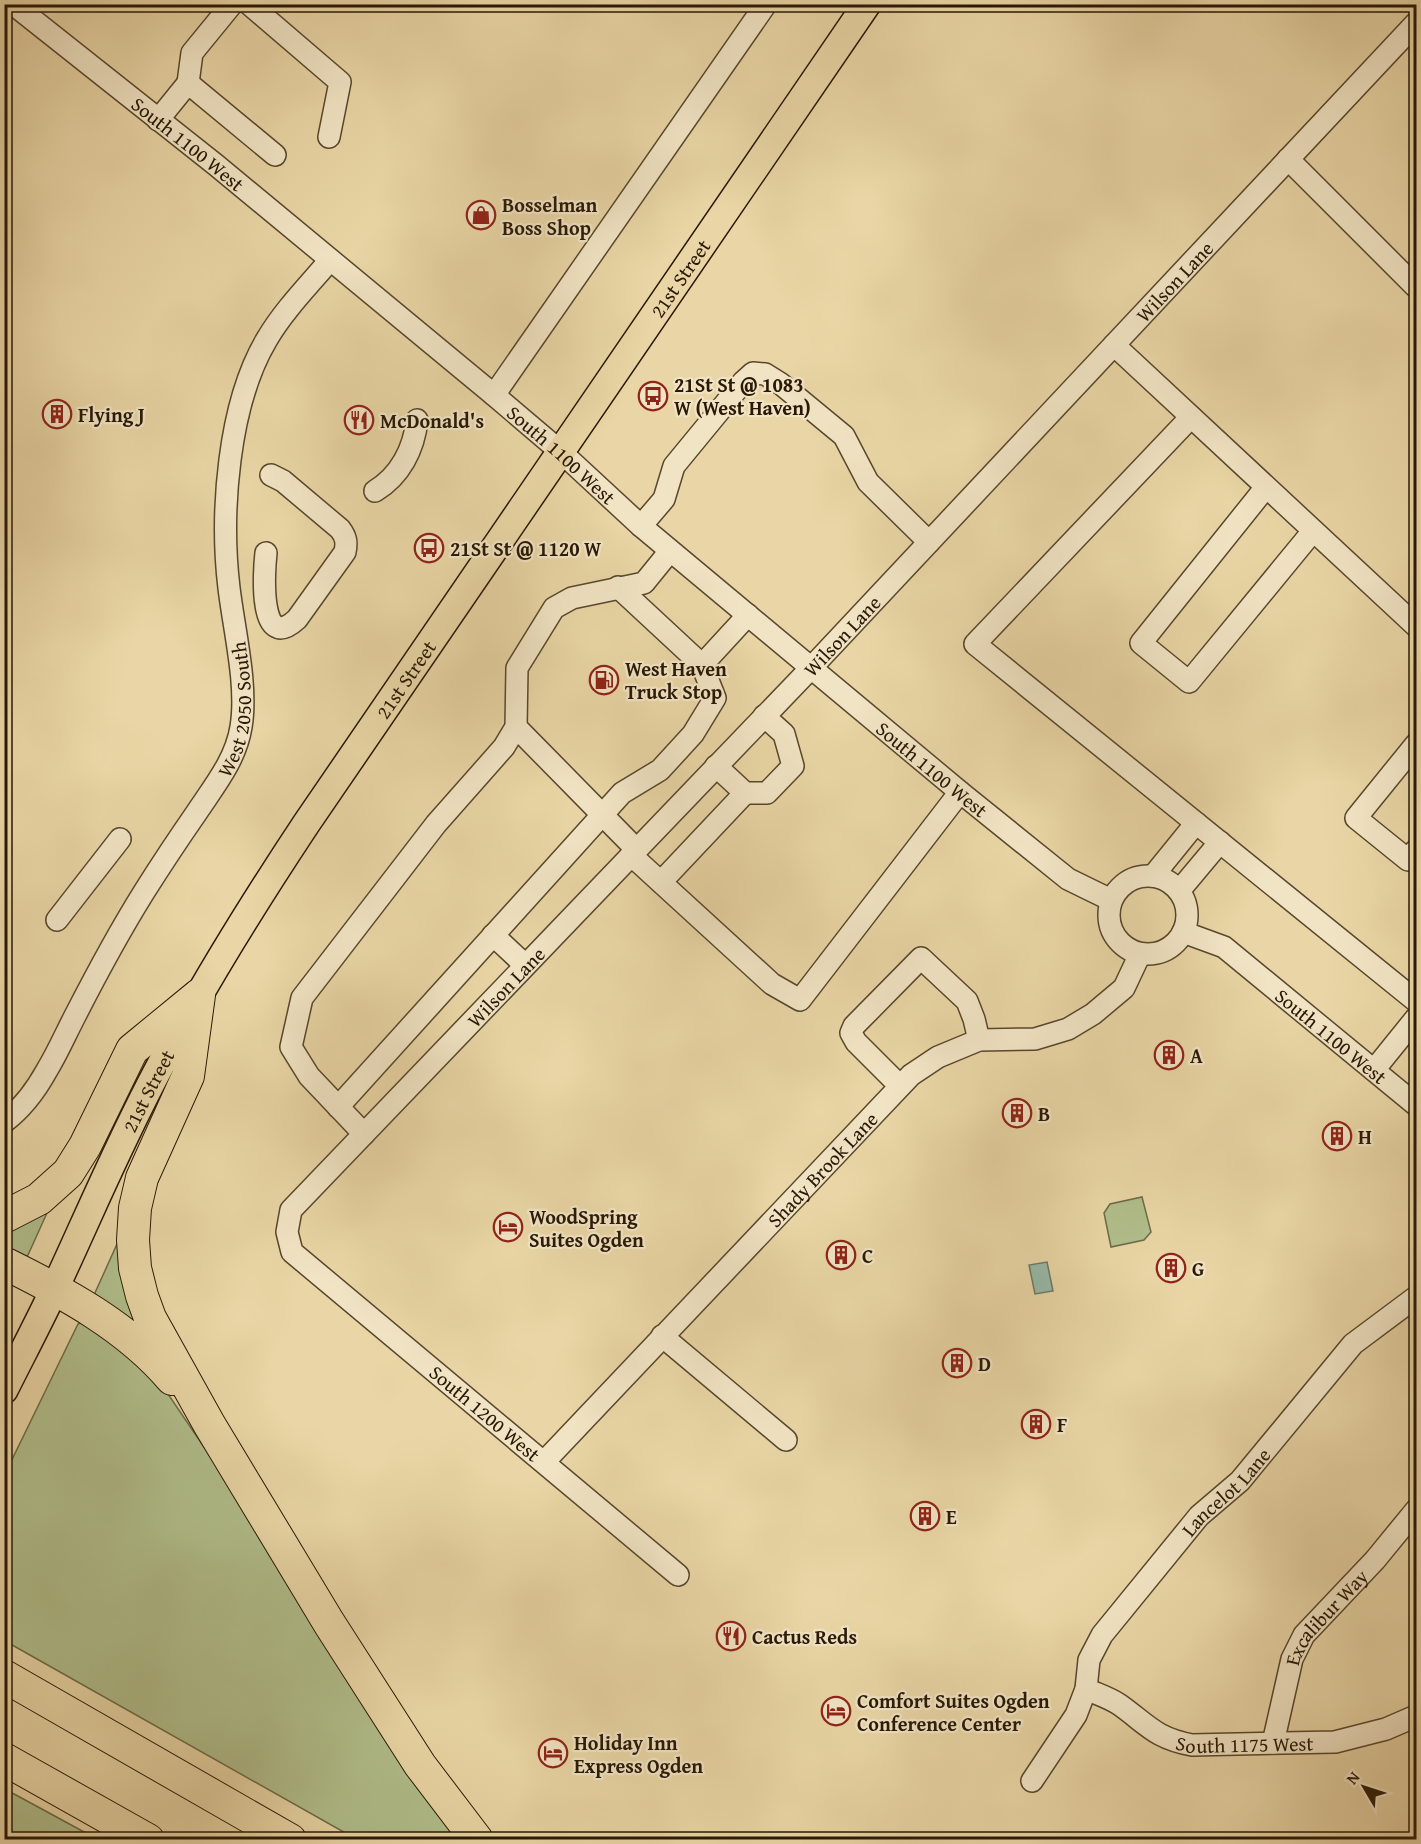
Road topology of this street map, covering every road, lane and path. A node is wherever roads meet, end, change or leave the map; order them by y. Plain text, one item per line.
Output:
1 (13, 4) edge
2 (232, 4) edge
3 (249, 4) edge
4 (766, 4) edge
5 (867, 4) edge
6 (1416, 23) edge
7 (188, 83) junction
8 (159, 120) junction
9 (329, 137) dead end
10 (275, 154) dead end
11 (1288, 159) junction
12 (330, 260) junction
13 (1416, 288) edge
14 (1114, 345) junction
15 (494, 395) junction
16 (1191, 417) junction
17 (417, 420) dead end
18 (561, 452) junction
19 (271, 475) dead end
20 (1266, 487) junction
21 (375, 491) dead end
22 (641, 526) junction
23 (1313, 531) junction
24 (928, 542) junction
25 (670, 551) junction
26 (266, 553) dead end
27 (618, 587) junction
28 (748, 615) junction
29 (1416, 626) edge
30 (702, 665) junction
31 (811, 668) junction
32 (764, 716) junction
33 (516, 728) junction
34 (1416, 744) edge
35 (716, 765) junction
36 (960, 792) junction
37 (745, 793) junction
38 (602, 815) junction
39 (1196, 823) junction
40 (120, 838) dead end
41 (1220, 842) junction
42 (1416, 850) edge
43 (633, 852) junction
44 (1153, 876) junction
45 (661, 882) junction
46 (1179, 891) junction
47 (1111, 900) junction
48 (57, 920) dead end
49 (1183, 932) junction
50 (493, 935) junction
51 (1140, 954) junction
52 (525, 965) junction
53 (199, 995) junction
54 (1416, 1001) edge
55 (1416, 1018) edge
56 (979, 1041) junction
57 (1374, 1070) junction
58 (900, 1086) junction
59 (1416, 1106) edge
60 (338, 1107) junction
61 (4, 1122) edge
62 (364, 1134) junction
63 (4, 1217) edge
64 (292, 1252) joint
65 (4, 1263) edge
66 (55, 1289) junction
67 (1416, 1297) edge
68 (662, 1336) junction
69 (4, 1390) edge
70 (209, 1424) junction
71 (786, 1440) dead end
72 (544, 1462) junction
73 (1416, 1510) edge
74 (678, 1575) dead end
75 (4, 1676) edge
76 (1086, 1689) junction
77 (1416, 1716) edge
78 (1273, 1743) junction
79 (4, 1759) edge
80 (1032, 1781) dead end
81 (148, 1839) edge
82 (290, 1839) edge
83 (477, 1839) edge

1 - 8 street, South 1100 West
2 - 7 street
3 - 9 street
4 - 15 street
5 - 18 main road, 21st Street
6 - 11 street, Wilson Lane
7 - 8 street
7 - 10 street
8 - 12 street, South 1100 West
11 - 13 street
11 - 14 street, Wilson Lane
12 - 15 street, South 1100 West
12 - 61 street, West 2050 South
14 - 16 street
14 - 24 street, Wilson Lane
15 - 18 street, South 1100 West
16 - 20 street
16 - 39 street
17 - 21 street
18 - 22 street, South 1100 West
18 - 53 main road, 21st Street
19 - 26 street
20 - 23 street
20 - 23 street
22 - 24 street
22 - 25 street, South 1100 West
23 - 29 street
24 - 31 street, Wilson Lane
25 - 27 street
25 - 28 street, South 1100 West
27 - 30 street
27 - 33 street
28 - 30 street
28 - 31 street, South 1100 West
30 - 38 street
31 - 32 street, Wilson Lane
31 - 36 street, South 1100 West
32 - 35 street, Wilson Lane
32 - 37 street
33 - 38 street
33 - 60 street
34 - 42 street
35 - 37 street
35 - 43 street, Wilson Lane
36 - 45 street
36 - 47 street, South 1100 West
37 - 45 street
38 - 43 street
38 - 50 street
39 - 41 street
39 - 44 street
40 - 48 street
41 - 46 street
41 - 54 street
43 - 45 street
43 - 52 street, Wilson Lane
44 - 46 street
44 - 47 street
46 - 49 street
47 - 51 street
49 - 51 street
49 - 57 street, South 1100 West
50 - 52 street
50 - 60 street
51 - 56 street, Shady Brook Lane
52 - 62 street, Wilson Lane
53 - 63 highway
53 - 66 main road, 21st Street
53 - 70 highway
55 - 57 street
56 - 58 street, Shady Brook Lane
56 - 58 street
57 - 59 street, South 1100 West
58 - 68 street, Shady Brook Lane
60 - 62 street
62 - 64 street, Wilson Lane
64 - 72 street, South 1200 West
65 - 66 highway
66 - 69 main road, 21st Street
66 - 70 highway
67 - 76 street, Lancelot Lane
68 - 71 street
68 - 72 street, Shady Brook Lane
70 - 83 highway
72 - 74 street, South 1200 West
73 - 78 street, Excalibur Way
75 - 82 highway
76 - 78 street, South 1175 West
76 - 80 street, Lancelot Lane
77 - 78 street, South 1175 West
79 - 81 highway

